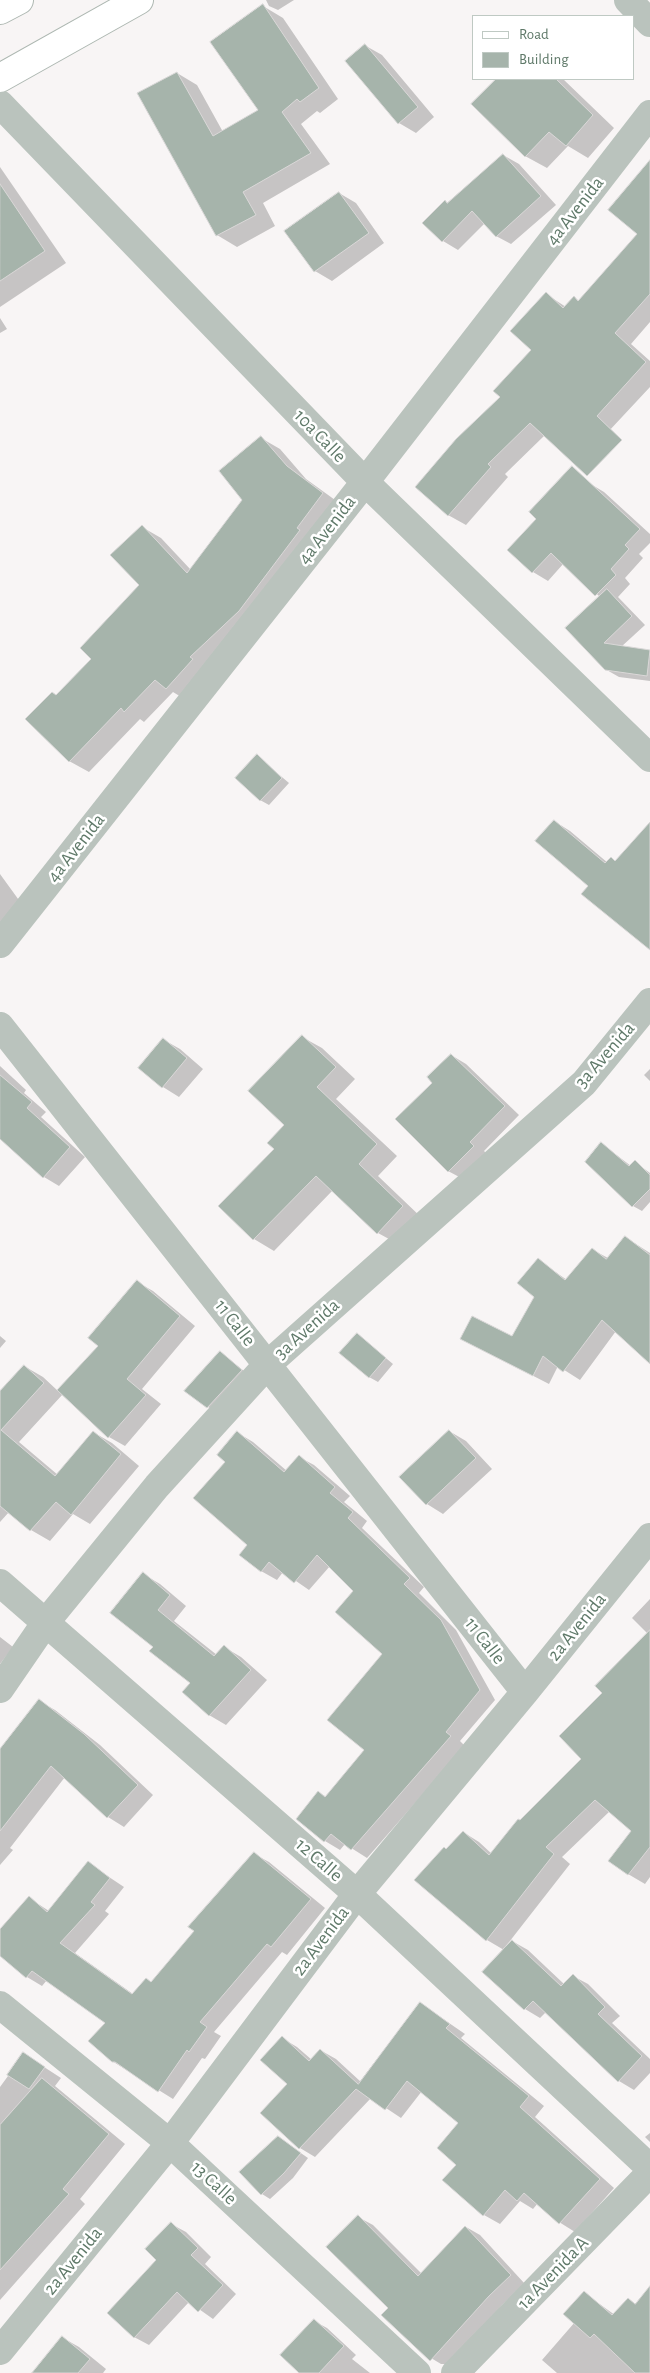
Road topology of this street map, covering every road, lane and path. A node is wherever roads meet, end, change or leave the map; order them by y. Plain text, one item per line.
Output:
1 (19, 0) edge
2 (628, 0) edge
3 (136, 1) edge
4 (0, 10) edge
5 (650, 23) edge
6 (0, 78) edge
7 (0, 104) edge
8 (650, 114) edge
9 (365, 482) junction
10 (650, 758) edge
11 (0, 944) edge
12 (650, 1002) edge
13 (0, 1026) edge
14 (268, 1364) junction
15 (650, 1537) edge
16 (0, 1583) edge
17 (46, 1622) junction
18 (0, 1689) edge
19 (525, 1692) junction
20 (357, 1894) junction
21 (0, 2005) edge
22 (170, 2143) junction
23 (650, 2168) edge
24 (650, 2173) edge
25 (0, 2351) edge
26 (417, 2373) edge
27 (455, 2373) edge

1 - 4 main road
2 - 5 street
3 - 6 main road
7 - 9 street, 10a Calle
8 - 9 street, 4a Avenida
9 - 10 street, 10a Calle
9 - 11 street, 4a Avenida
12 - 14 street, 3a Avenida
13 - 14 street, 11 Calle
14 - 17 street, 3a Avenida
14 - 19 street, 11 Calle
15 - 19 street, 2a Avenida
16 - 17 street, 12 Calle
17 - 18 street, 3a Avenida
17 - 20 street, 12 Calle
19 - 20 street, 2a Avenida
20 - 22 street, 2a Avenida
20 - 23 street, 12 Calle
21 - 22 street, 13 Calle
22 - 25 street, 2a Avenida
22 - 26 street, 13 Calle
24 - 27 street, 1a Avenida A

